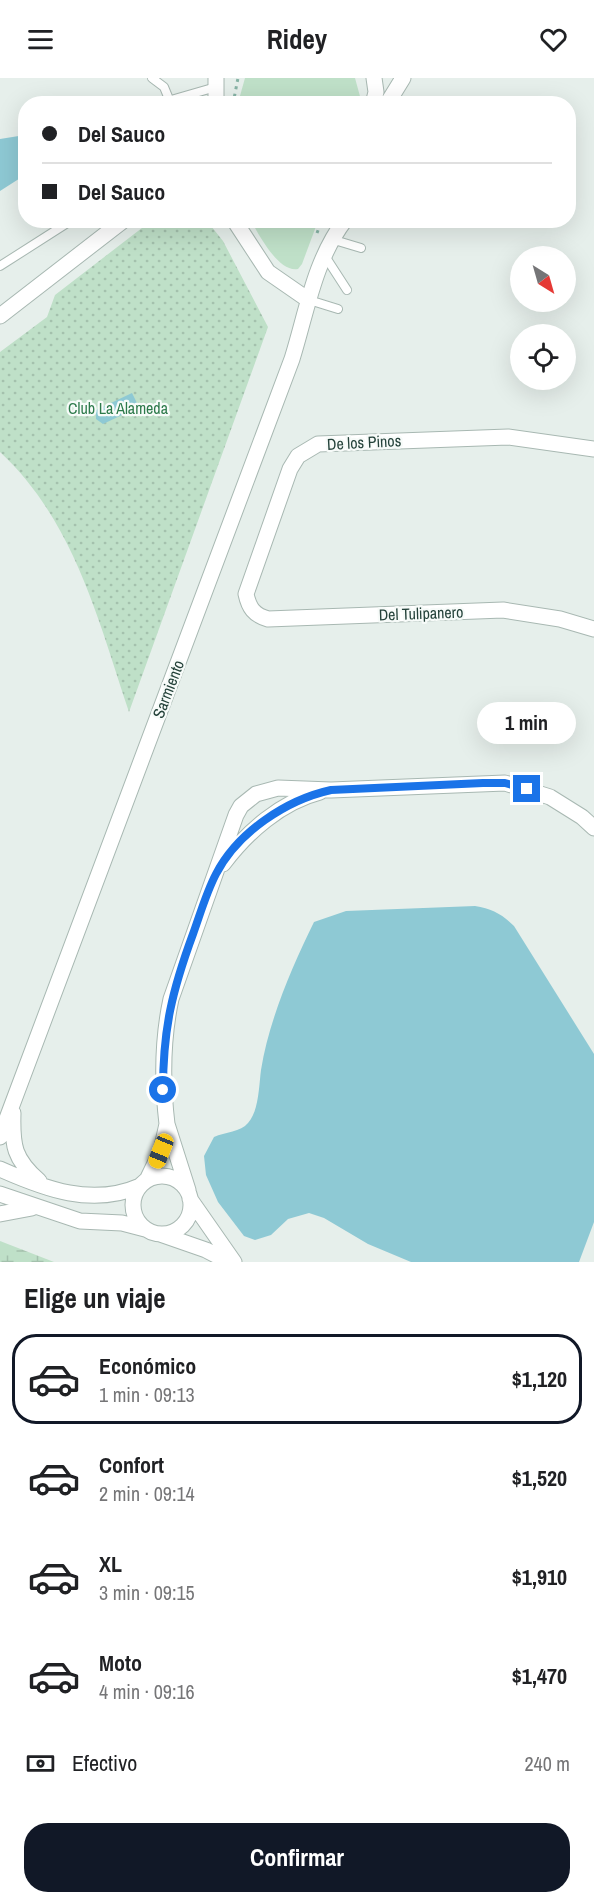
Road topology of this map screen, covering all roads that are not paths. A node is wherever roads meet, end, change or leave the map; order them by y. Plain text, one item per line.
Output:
1 (152, 78) edge
2 (374, 78) edge
3 (403, 78) edge
4 (216, 80) edge
5 (168, 96) edge
6 (183, 96) edge
7 (216, 96) edge
8 (375, 96) edge
9 (392, 96) edge
10 (60, 228) edge
11 (114, 228) edge
12 (239, 228) edge
13 (331, 228) edge
14 (339, 228) edge
15 (330, 239) junction
16 (361, 248) dead end
17 (324, 255) junction
18 (0, 266) edge
19 (347, 290) dead end
20 (307, 299) junction
21 (338, 309) dead end
22 (0, 316) edge
23 (594, 449) edge
24 (249, 608) joint
25 (594, 629) edge
26 (331, 790) junction
27 (594, 828) edge
28 (216, 874) junction
29 (13, 1101) junction
30 (167, 1124) junction
31 (0, 1137) edge
32 (0, 1169) edge
33 (143, 1183) junction
34 (46, 1187) junction
35 (0, 1194) edge
36 (189, 1196) junction
37 (39, 1208) junction
38 (0, 1214) edge
39 (155, 1232) junction
40 (230, 1262) edge
41 (234, 1262) edge

1 - 5 lane
2 - 8 street
3 - 9 street
4 - 6 lane
4 - 7 street
10 - 18 lane
11 - 22 street
12 - 20 street
13 - 15 street, Sarmiento
14 - 15 street, Sarmiento
15 - 16 lane
15 - 17 street, Sarmiento
17 - 19 lane
17 - 20 street, Sarmiento
20 - 21 lane
20 - 29 street, Sarmiento
23 - 24 street, De los Pinos
24 - 25 street, Del Tulipanero
26 - 27 street
26 - 28 street
26 - 28 street
28 - 30 street
29 - 31 street, Sarmiento
29 - 34 street
30 - 33 street
30 - 36 street
32 - 34 street
33 - 34 street
33 - 36 street
33 - 39 street
35 - 37 street
36 - 39 street
36 - 41 street
37 - 38 street
37 - 39 street
39 - 40 street

